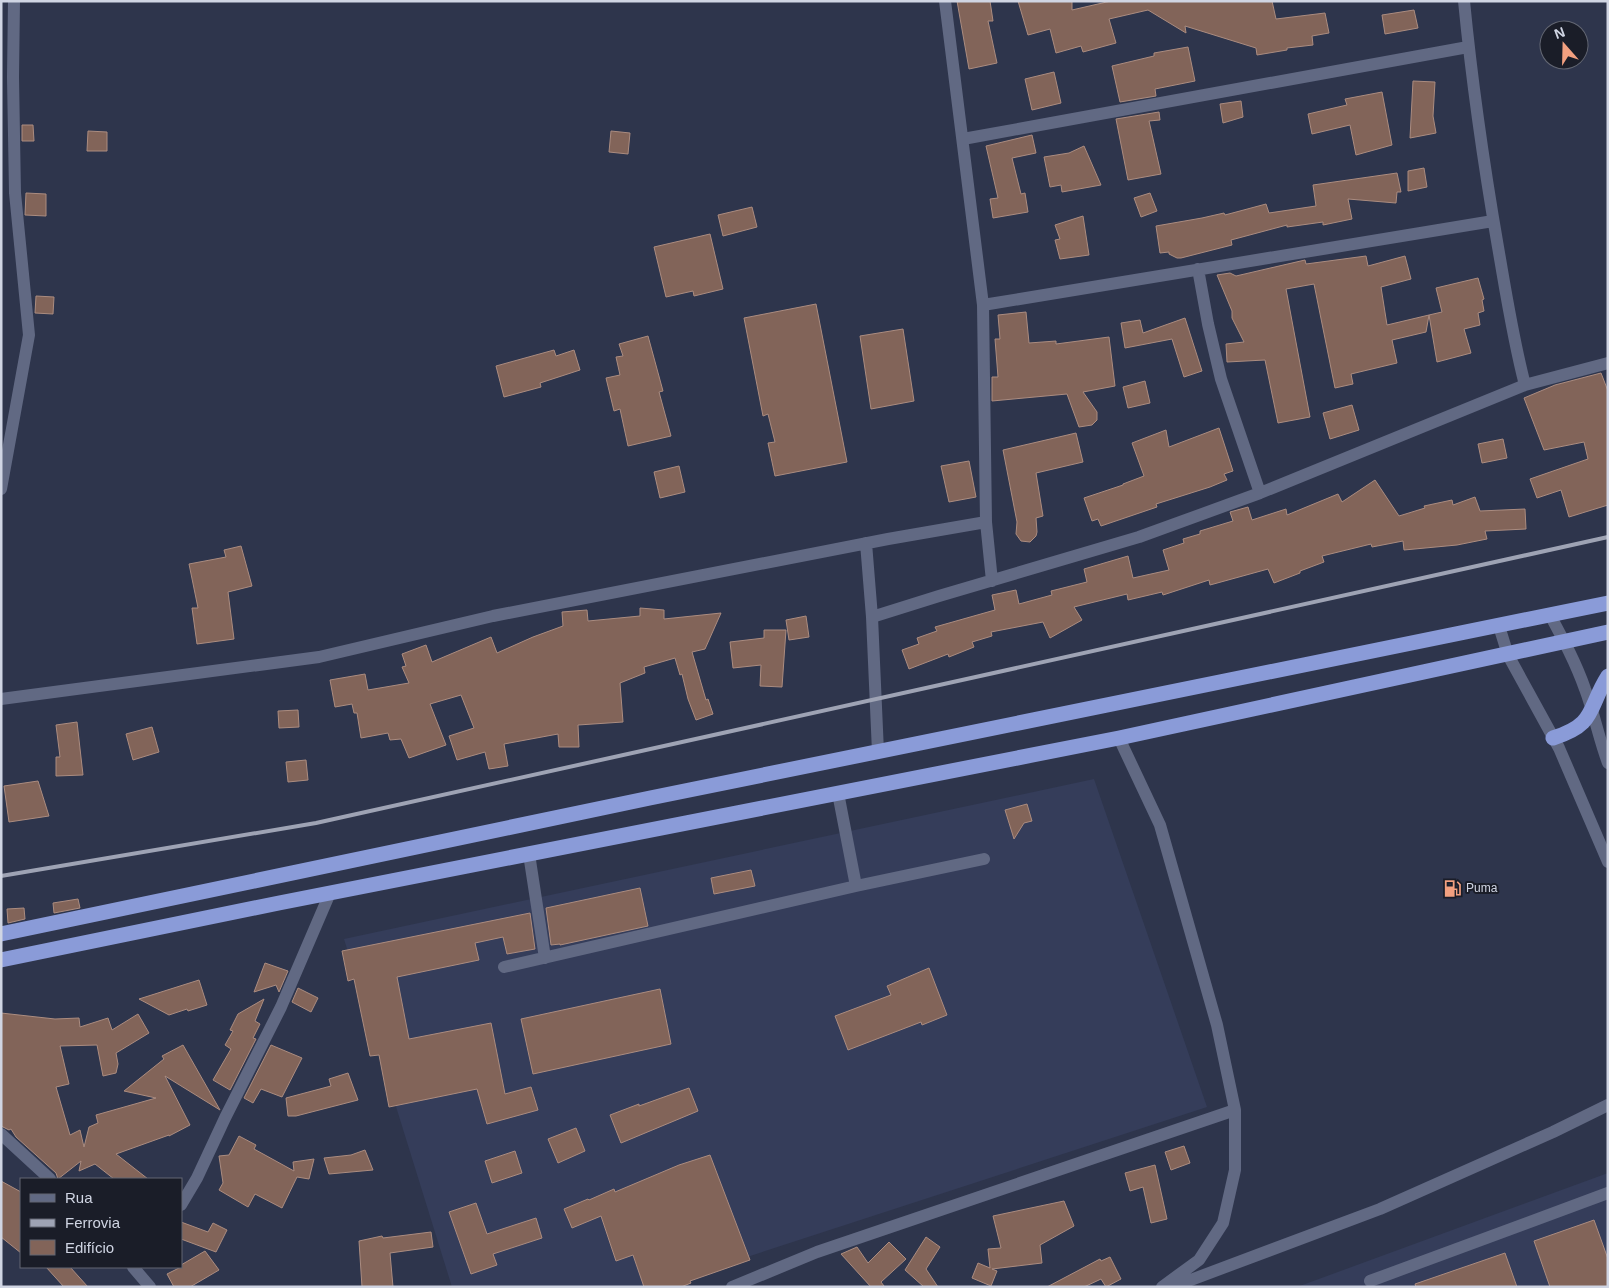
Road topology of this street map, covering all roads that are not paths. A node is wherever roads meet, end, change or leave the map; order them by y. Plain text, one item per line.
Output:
1 (14, 1) edge
2 (945, 1) edge
3 (1464, 1) edge
4 (1468, 47) junction
5 (963, 139) junction
6 (1493, 221) junction
7 (1198, 269) junction
8 (984, 305) junction
9 (1608, 363) edge
10 (1525, 385) junction
11 (1, 489) edge
12 (1260, 493) junction
13 (986, 522) junction
14 (866, 543) junction
15 (992, 581) junction
16 (1608, 603) edge
17 (1550, 615) junction
18 (872, 617) junction
19 (1499, 626) junction
20 (1608, 632) edge
21 (1564, 641) junction
22 (1508, 655) junction
23 (1608, 676) edge
24 (1, 699) edge
25 (1591, 712) junction
26 (1118, 738) junction
27 (1553, 738) junction
28 (878, 752) junction
29 (1608, 763) edge
30 (838, 793) junction
31 (529, 854) junction
32 (984, 859) dead end
33 (1608, 862) edge
34 (856, 886) junction
35 (330, 893) junction
36 (1, 934) edge
37 (545, 958) junction
38 (1, 960) edge
39 (504, 968) dead end
40 (1608, 1105) edge
41 (1234, 1110) junction
42 (1, 1134) edge
43 (49, 1178) edge
44 (1608, 1193) edge
45 (182, 1203) edge
46 (136, 1268) edge
47 (1370, 1281) dead end
48 (150, 1287) edge
49 (732, 1287) edge
50 (1162, 1287) edge
51 (1172, 1287) edge

1 - 11 street
2 - 5 street
3 - 4 street
4 - 5 street
4 - 6 street
5 - 8 street
6 - 7 street
6 - 10 street
7 - 8 street
7 - 12 street
8 - 13 street
9 - 10 street
10 - 12 street
12 - 15 street
13 - 14 street
13 - 15 street
14 - 18 street
14 - 24 street
15 - 18 street
16 - 17 highway
17 - 19 highway
17 - 21 street
18 - 28 street
19 - 22 street
19 - 28 highway
20 - 21 highway
21 - 22 highway
21 - 25 street
22 - 26 highway
22 - 27 street
23 - 25 highway
25 - 27 highway
25 - 29 street
26 - 30 highway
26 - 41 street
27 - 33 street
28 - 36 highway
30 - 31 highway
30 - 34 street
31 - 35 highway
31 - 37 street
32 - 34 street
34 - 37 street
35 - 38 highway
35 - 45 street
37 - 39 street
40 - 51 street
41 - 49 street
41 - 50 street
42 - 43 street
44 - 47 street
46 - 48 street

